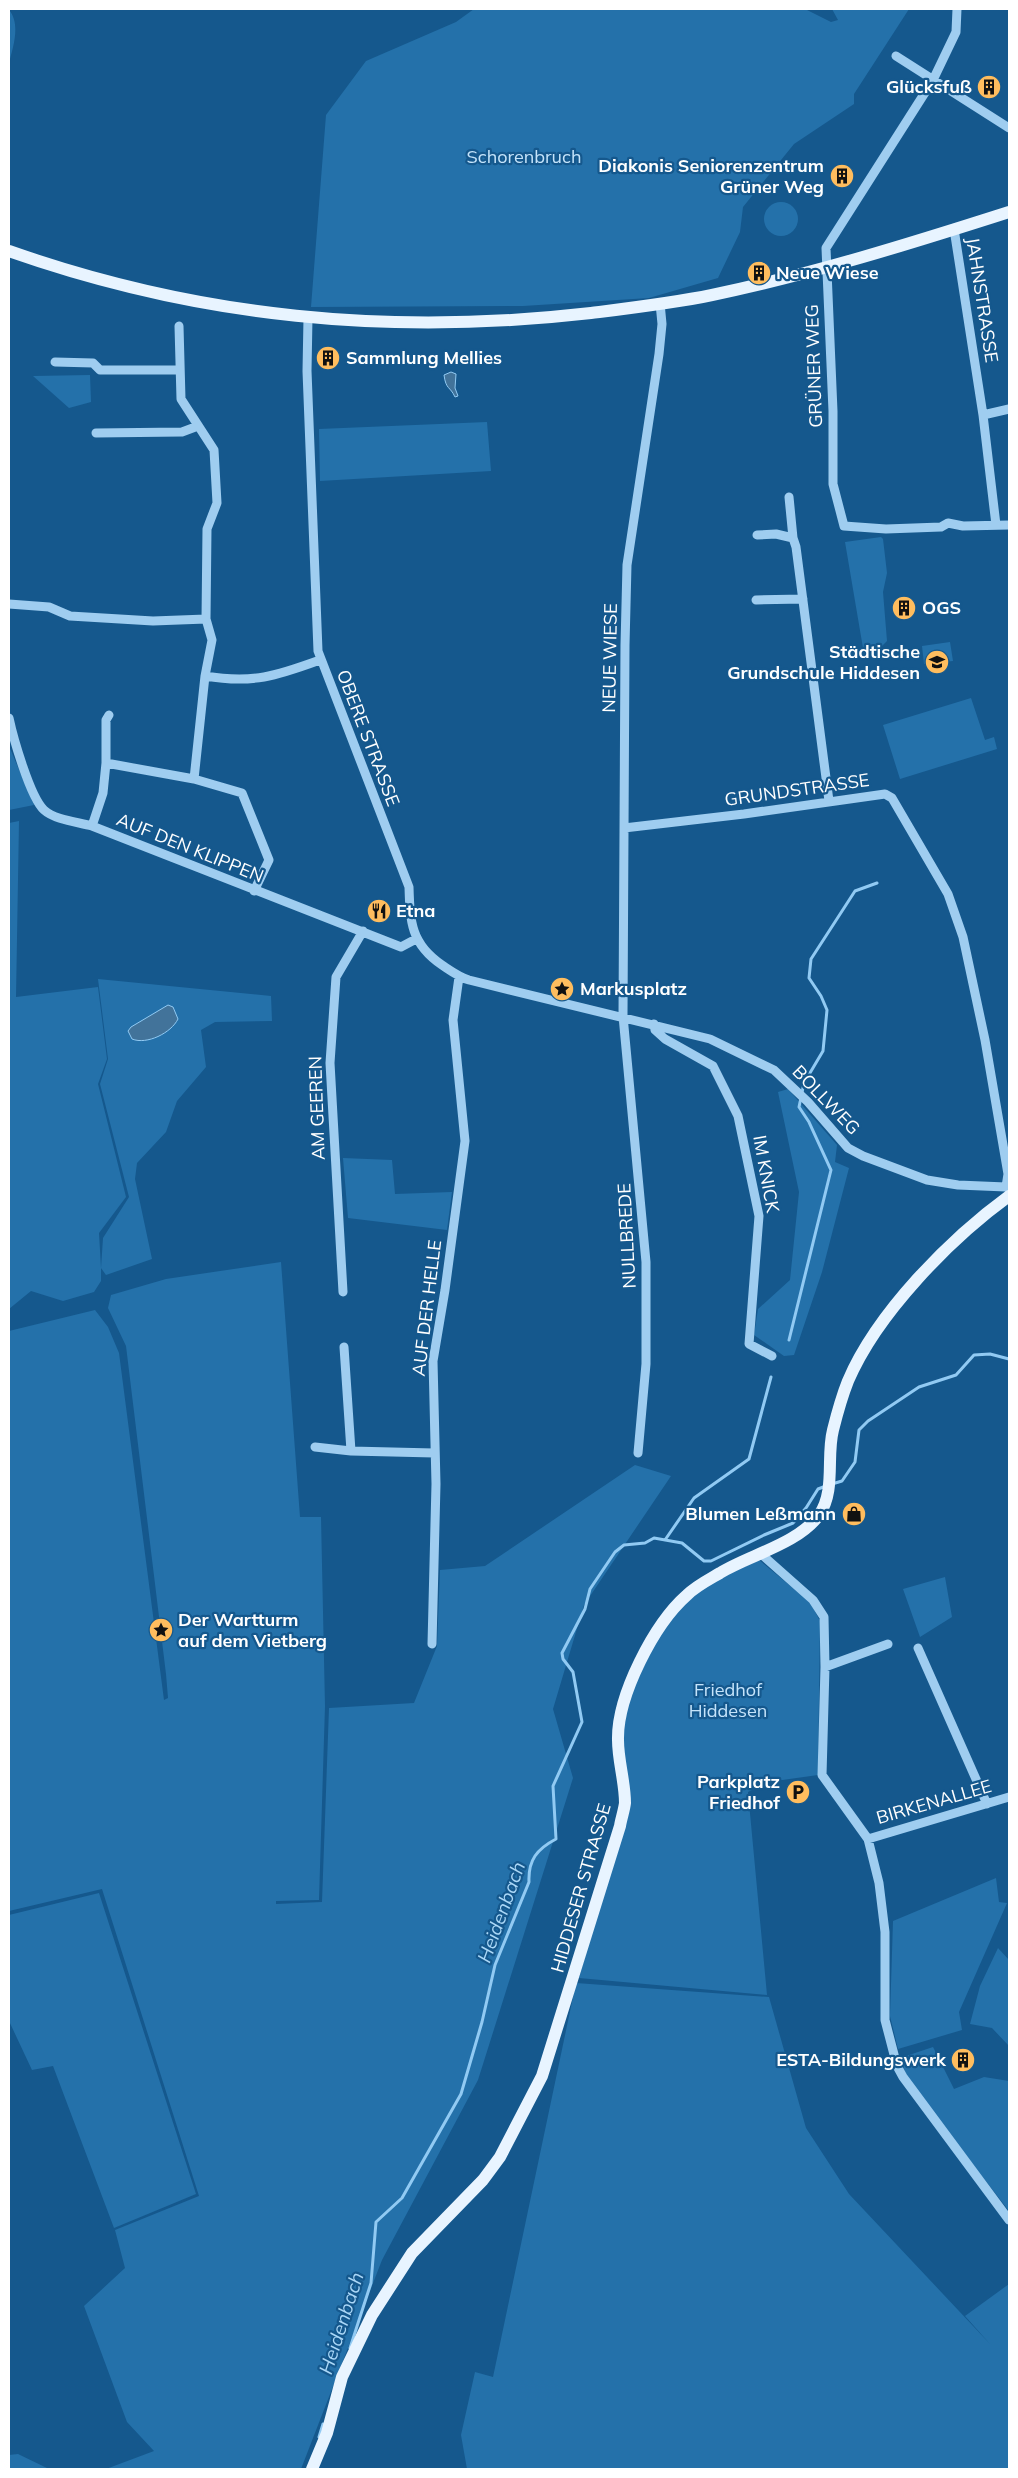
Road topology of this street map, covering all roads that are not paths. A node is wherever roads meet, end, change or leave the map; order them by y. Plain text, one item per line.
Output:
1 (957, 9) edge
2 (896, 56) dead end
3 (933, 80) junction
4 (1009, 128) edge
5 (1009, 212) edge
6 (954, 229) junction
7 (9, 251) edge
8 (827, 266) junction
9 (660, 303) junction
10 (308, 318) junction
11 (179, 326) dead end
12 (55, 362) dead end
13 (179, 370) junction
14 (1009, 409) edge
15 (983, 415) junction
16 (198, 426) junction
17 (96, 433) dead end
18 (789, 497) dead end
19 (996, 525) junction
20 (1009, 525) edge
21 (756, 535) dead end
22 (793, 538) junction
23 (803, 599) junction
24 (756, 600) dead end
25 (9, 604) edge
26 (206, 619) junction
27 (320, 660) junction
28 (205, 676) junction
29 (109, 715) dead end
30 (9, 718) edge
31 (106, 763) junction
32 (194, 779) junction
33 (830, 801) junction
34 (92, 826) junction
35 (624, 828) junction
36 (254, 891) junction
37 (363, 931) junction
38 (416, 939) junction
39 (459, 977) junction
40 (623, 1016) junction
41 (654, 1024) junction
42 (1008, 1191) edge
43 (343, 1292) dead end
44 (344, 1347) dead end
45 (772, 1356) dead end
46 (315, 1447) dead end
47 (351, 1451) junction
48 (434, 1453) junction
49 (638, 1453) dead end
50 (760, 1553) junction
51 (432, 1644) dead end
52 (888, 1644) dead end
53 (918, 1648) dead end
54 (825, 1667) junction
55 (1009, 1797) edge
56 (987, 1804) junction
57 (868, 1839) junction
58 (1009, 2220) edge
59 (312, 2469) edge

1 - 3 street, GRÜNER WEG
2 - 3 street
3 - 4 street
3 - 8 street, GRÜNER WEG
5 - 6 main road
6 - 8 main road
6 - 15 street, JAHNSTRASSE
7 - 10 main road
8 - 9 main road
8 - 19 street, GRÜNER WEG
9 - 10 main road
9 - 35 street, NEUE WIESE
10 - 27 street, OBERE STRASSE
11 - 13 street
12 - 13 street
13 - 16 street
14 - 15 street
15 - 19 street, JAHNSTRASSE
16 - 17 street
16 - 26 street
18 - 22 street
19 - 20 street
21 - 22 street
22 - 23 street
23 - 24 street
23 - 33 street
25 - 26 street
26 - 28 street
27 - 28 street
27 - 38 street, OBERE STRASSE
28 - 32 street
29 - 31 street
30 - 34 street, AUF DEN KLIPPEN
31 - 32 street
31 - 34 street
32 - 36 street
33 - 35 street, GRUNDSTRASSE
33 - 42 street, GRUNDSTRASSE
34 - 36 street, AUF DEN KLIPPEN
35 - 40 street, NEUE WIESE
36 - 37 street, AUF DEN KLIPPEN
37 - 38 street, AUF DEN KLIPPEN
37 - 43 street, AM GEEREN
38 - 39 street, OBERE STRASSE
39 - 40 street, OBERE STRASSE
39 - 48 street, AUF DER HELLE
40 - 41 street, BOLLWEG
40 - 49 street, NULLBREDE
41 - 42 street, BOLLWEG
41 - 45 street, IM KNICK
42 - 50 main road, HIDDESER STRASSE
44 - 47 street
46 - 47 street
47 - 48 street
48 - 51 street, AUF DER HELLE
50 - 54 street
50 - 59 main road, HIDDESER STRASSE
52 - 54 street
53 - 56 street
54 - 57 street
55 - 56 street, BIRKENALLEE
56 - 57 street, BIRKENALLEE
57 - 58 street

